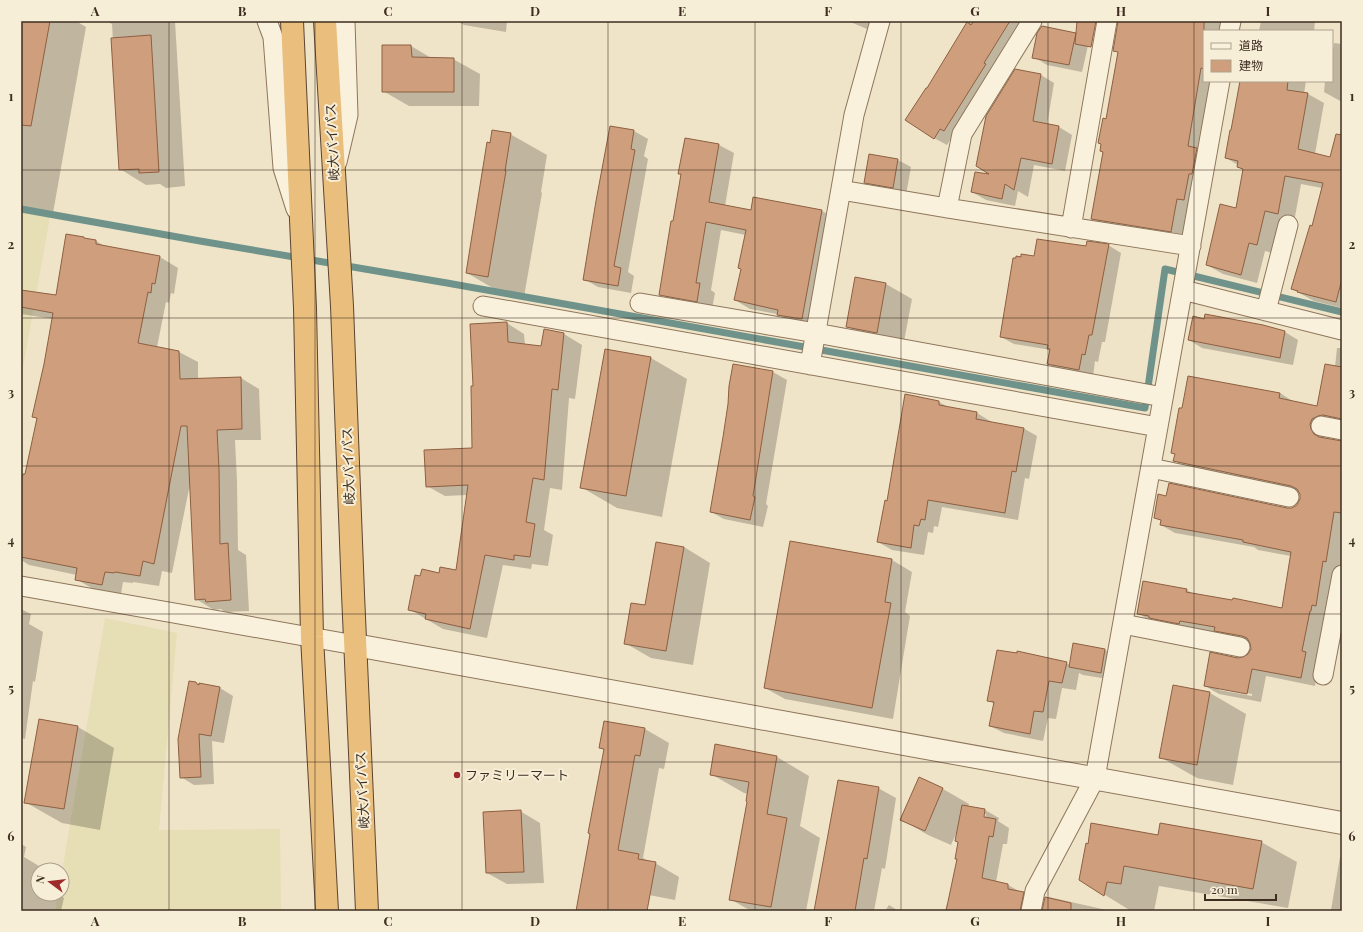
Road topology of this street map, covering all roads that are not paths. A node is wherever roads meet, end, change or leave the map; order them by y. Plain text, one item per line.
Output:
1 (267, 21) edge
2 (292, 21) edge
3 (325, 21) edge
4 (345, 21) edge
5 (880, 21) edge
6 (1032, 21) edge
7 (1107, 21) edge
8 (1220, 82) edge
9 (334, 177) junction
10 (841, 190) junction
11 (947, 208) junction
12 (1288, 225) dead end
13 (301, 226) junction
14 (1071, 228) junction
15 (1191, 246) junction
16 (1182, 290) junction
17 (640, 303) dead end
18 (483, 306) dead end
19 (1266, 311) junction
20 (1342, 330) edge
21 (816, 333) junction
22 (810, 365) junction
23 (1163, 397) junction
24 (1321, 426) dead end
25 (1158, 427) junction
26 (1342, 430) edge
27 (1151, 468) junction
28 (1289, 497) dead end
29 (1342, 575) edge
30 (21, 586) edge
31 (1123, 624) junction
32 (312, 636) junction
33 (355, 645) junction
34 (1240, 647) dead end
35 (1323, 675) dead end
36 (1095, 778) junction
37 (1342, 823) edge
38 (327, 911) edge
39 (367, 911) edge
40 (1030, 911) edge

1 - 13 street
2 - 13 highway
3 - 9 highway, 岐大バイパス
4 - 9 street
5 - 10 street
6 - 11 street
7 - 14 street
8 - 15 street
9 - 33 highway, 岐大バイパス
10 - 11 street
10 - 21 street
11 - 14 street
12 - 19 street
13 - 32 highway
14 - 15 street
15 - 16 street
16 - 19 street
16 - 23 street
17 - 21 street
18 - 22 street
19 - 20 street
21 - 22 street
21 - 23 street
22 - 25 street
23 - 25 street
24 - 26 street
25 - 27 street
27 - 28 street
27 - 31 street
29 - 35 street
30 - 32 street
31 - 34 street
31 - 36 street
32 - 33 street
32 - 38 highway
33 - 36 street
33 - 39 highway, 岐大バイパス
36 - 37 street
36 - 40 street

